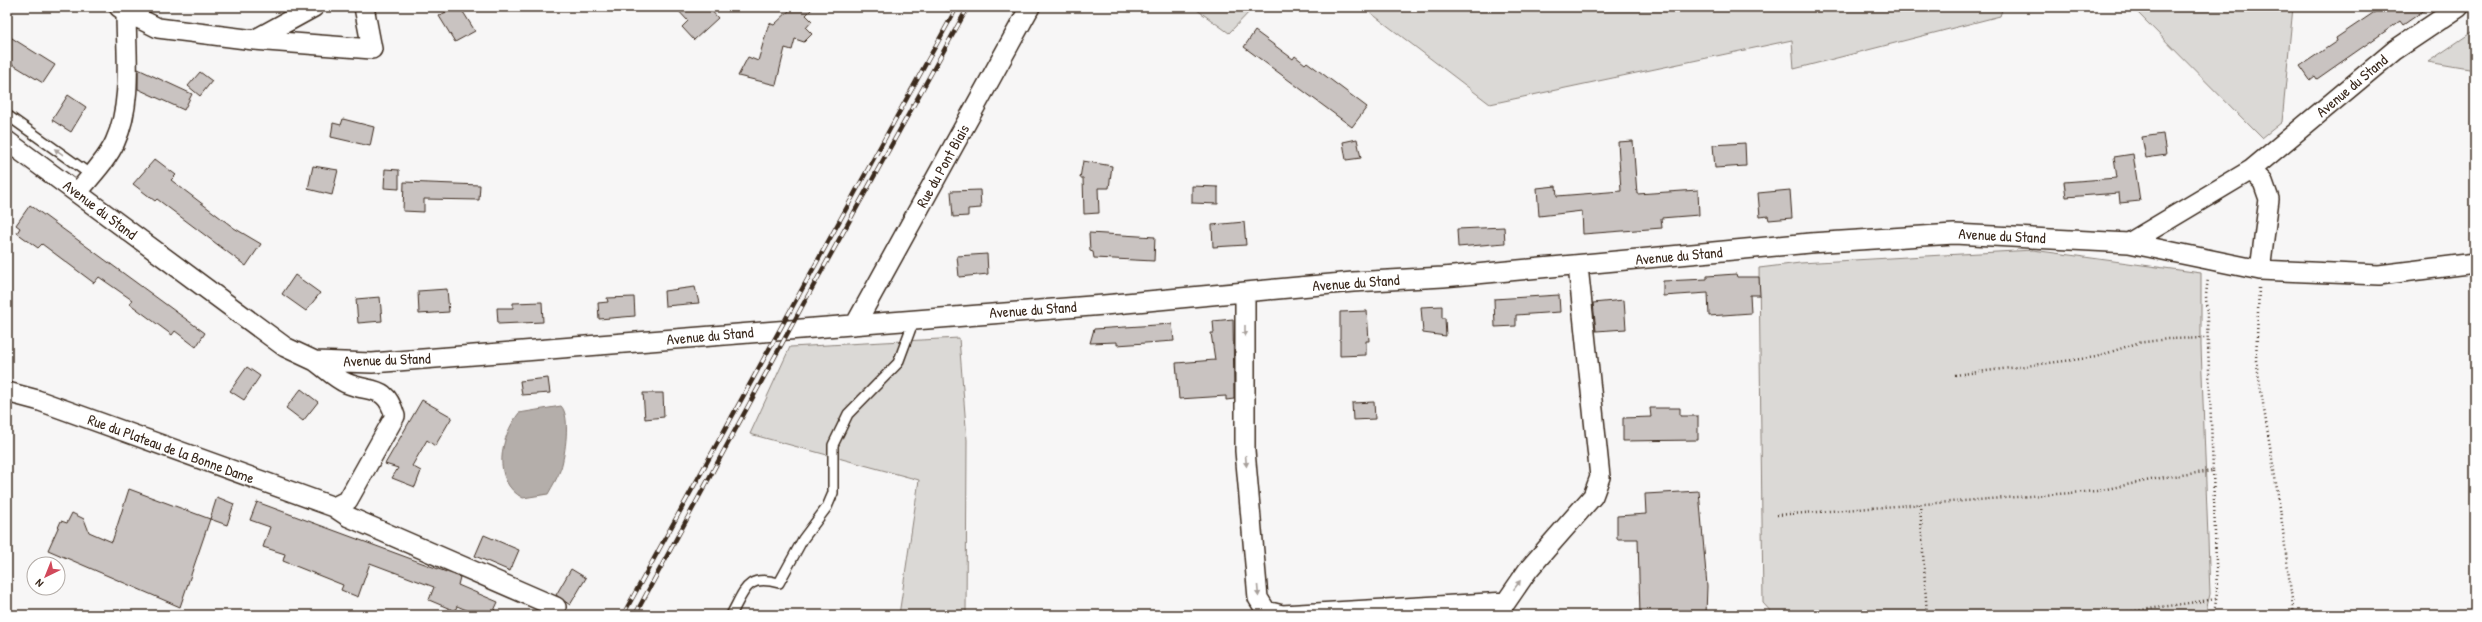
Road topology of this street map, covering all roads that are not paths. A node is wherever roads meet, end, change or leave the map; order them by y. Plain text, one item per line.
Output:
1 (314, 7) edge
2 (364, 7) edge
3 (1030, 7) edge
4 (2458, 7) edge
5 (123, 9) edge
6 (254, 40) junction
7 (7, 115) edge
8 (7, 141) edge
9 (2251, 170) junction
10 (91, 175) junction
11 (77, 193) junction
12 (2129, 243) junction
13 (2475, 263) edge
14 (1578, 266) junction
15 (2260, 270) junction
16 (1245, 292) junction
17 (914, 320) junction
18 (854, 325) junction
19 (315, 361) junction
20 (7, 392) edge
21 (334, 507) junction
22 (556, 607) dead end
23 (1505, 609) edge
24 (1266, 613) edge
25 (731, 615) edge

1 - 6 street
2 - 6 street
3 - 18 street, Rue du Pont Biais
4 - 9 street, Avenue du Stand
5 - 6 street
5 - 10 street
10 -> 7 lane
8 - 11 street, Avenue du Stand
9 - 12 street, Avenue du Stand
9 - 15 street
10 - 11 street
11 - 19 street, Avenue du Stand
12 - 14 street, Avenue du Stand
12 - 15 street, Avenue du Stand
13 - 15 street, Avenue du Stand
14 - 16 street, Avenue du Stand
23 -> 14 street
16 - 17 street, Avenue du Stand
16 -> 24 street
17 - 18 street, Avenue du Stand
17 - 25 lane
18 - 19 street, Avenue du Stand
19 - 21 street
20 - 21 street, Rue du Plateau de la Bonne Dame
21 - 22 street, Rue du Plateau de la Bonne Dame
23 - 24 street

